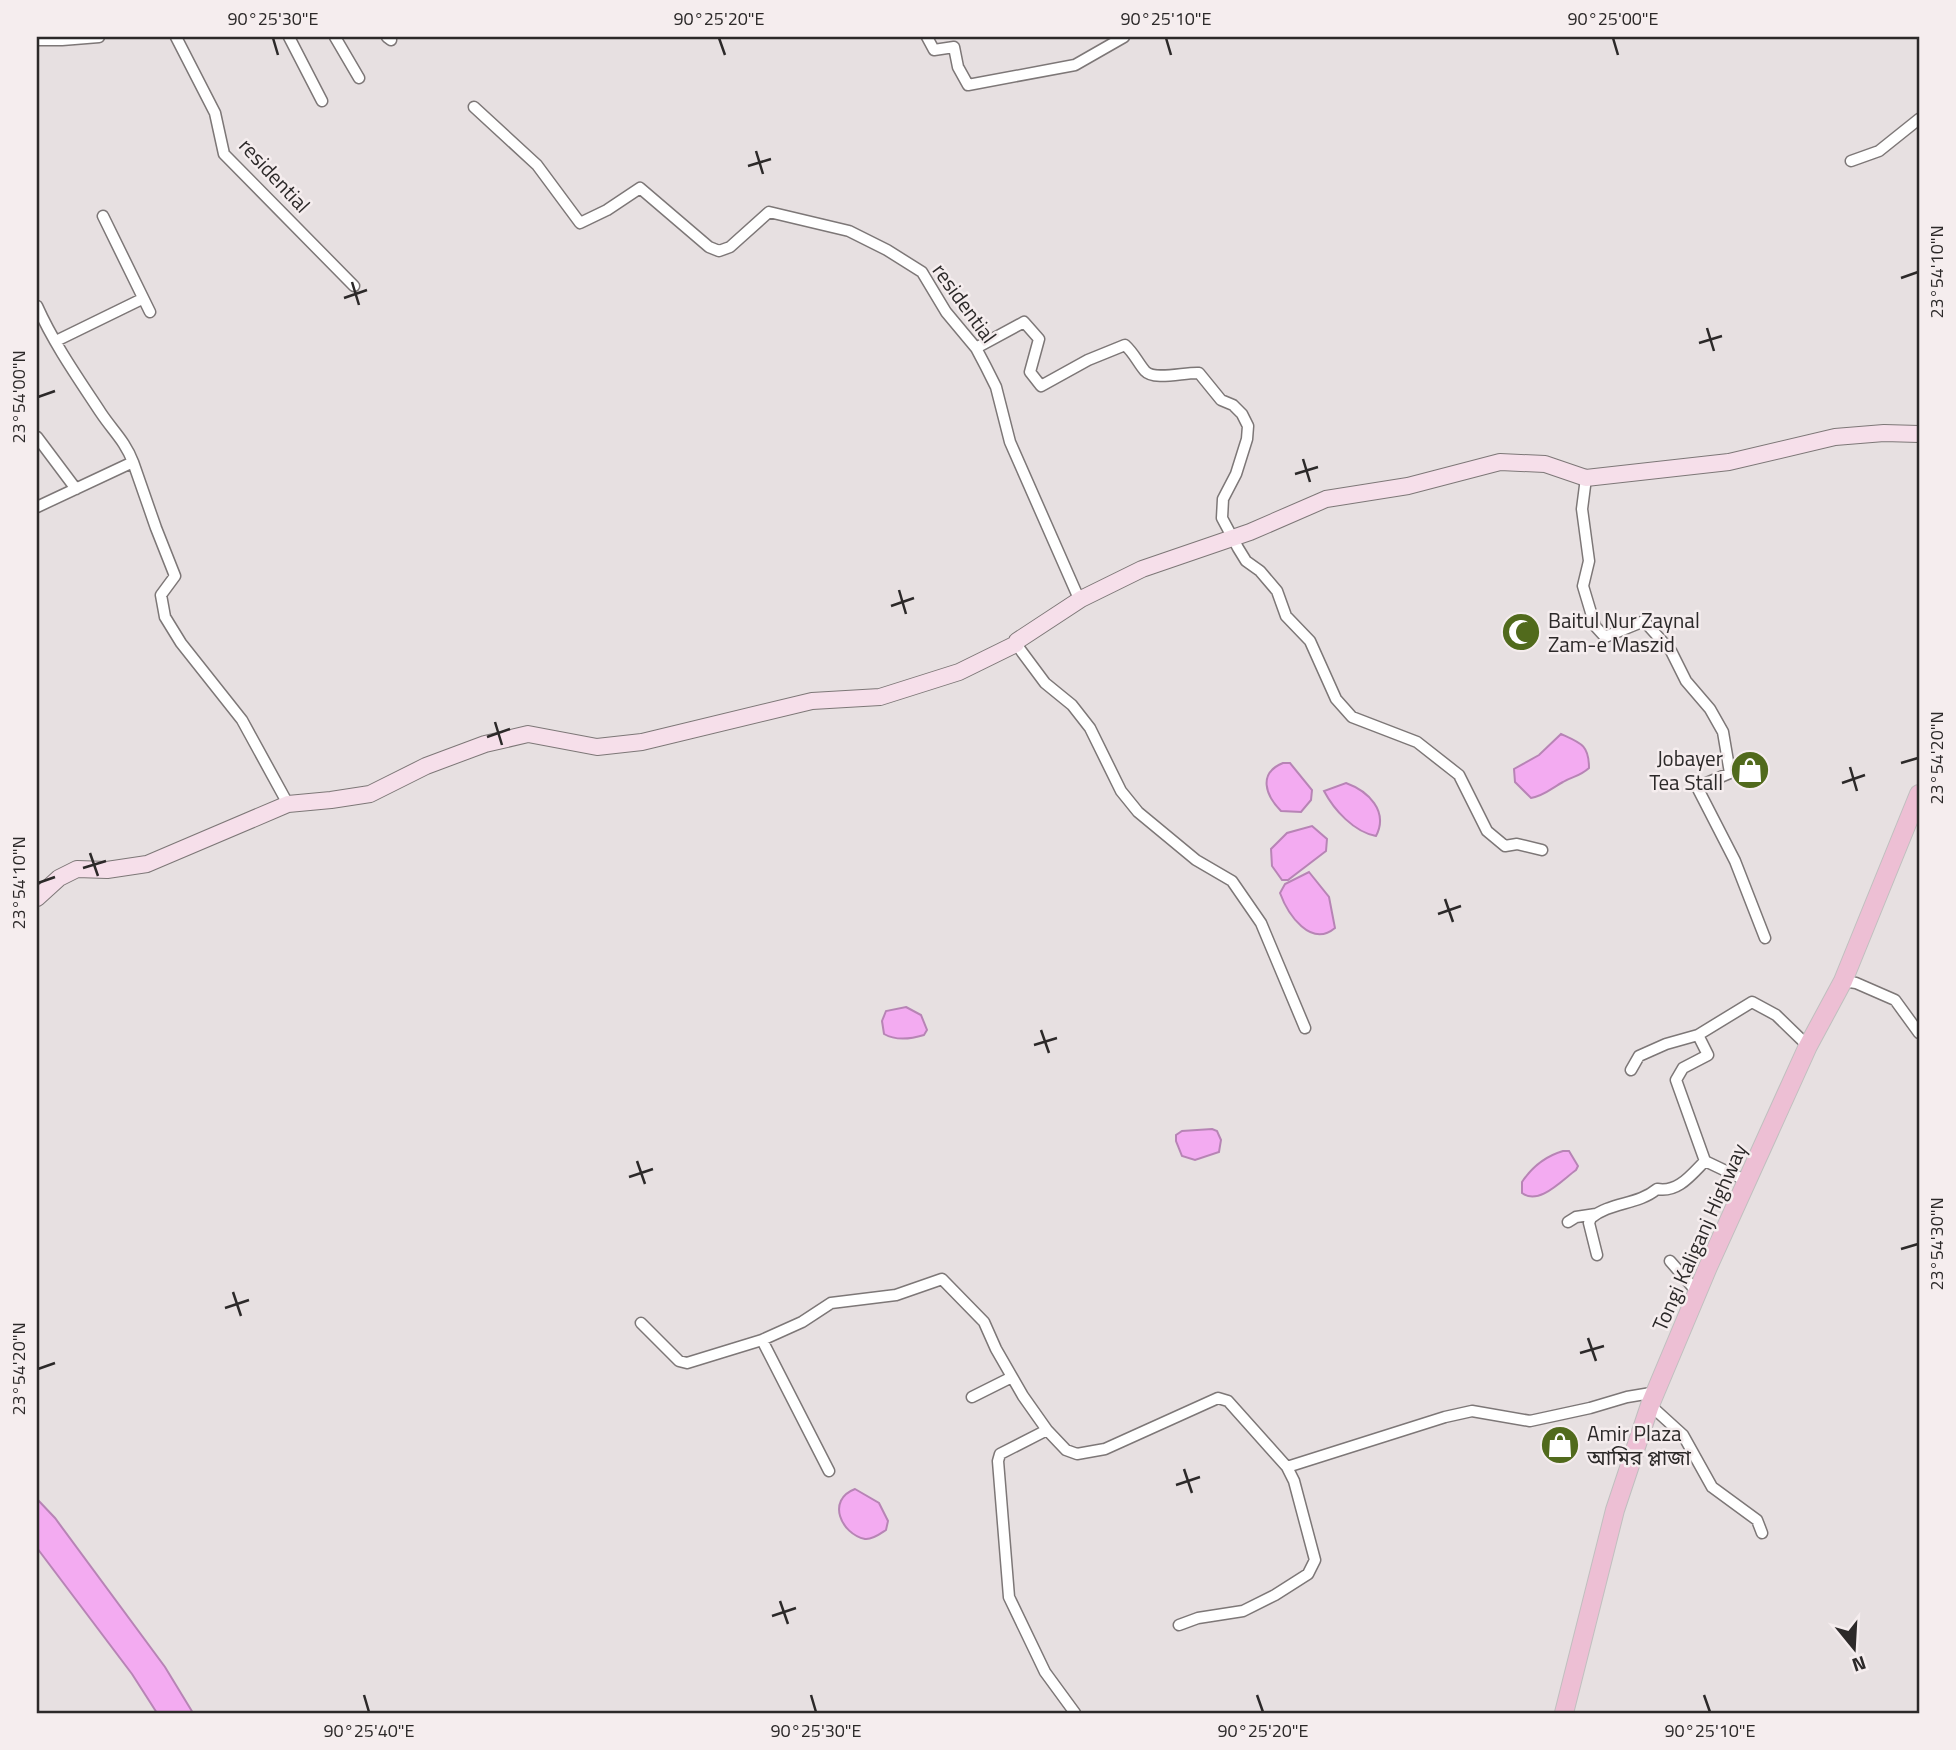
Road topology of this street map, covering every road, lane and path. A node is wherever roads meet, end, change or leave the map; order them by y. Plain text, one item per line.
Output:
1 (99, 37) edge
2 (176, 37) edge
3 (289, 37) edge
4 (335, 37) edge
5 (927, 37) edge
6 (1124, 37) edge
7 (37, 40) edge
8 (359, 78) dead end
9 (322, 101) dead end
10 (474, 107) dead end
11 (1919, 120) edge
12 (1852, 160) dead end
13 (103, 216) dead end
14 (354, 286) dead end
15 (142, 299) junction
16 (37, 306) edge
17 (150, 312) dead end
18 (56, 341) junction
19 (975, 348) junction
20 (1919, 434) edge
21 (37, 437) edge
22 (133, 462) junction
23 (1586, 478) junction
24 (76, 489) junction
25 (37, 506) edge
26 (1234, 537) junction
27 (1081, 599) junction
28 (1016, 644) junction
29 (1919, 794) edge
30 (288, 804) junction
31 (1542, 850) dead end
32 (37, 898) edge
33 (1765, 938) dead end
34 (1843, 981) junction
35 (1305, 1028) dead end
36 (1919, 1033) edge
37 (1698, 1035) junction
38 (1808, 1046) junction
39 (1631, 1070) dead end
40 (1704, 1161) junction
41 (1747, 1181) junction
42 (1596, 1214) junction
43 (1568, 1222) dead end
44 (1597, 1255) dead end
45 (1670, 1261) dead end
46 (1697, 1292) junction
47 (641, 1322) dead end
48 (762, 1340) junction
49 (1012, 1377) junction
50 (972, 1397) dead end
51 (1654, 1398) junction
52 (1047, 1430) junction
53 (1287, 1467) junction
54 (829, 1471) dead end
55 (1762, 1533) dead end
56 (1180, 1625) dead end
57 (1075, 1713) edge
58 (1564, 1713) edge

1 - 7 street
2 - 14 street, residential
3 - 9 street
4 - 8 street
5 - 6 street
10 - 19 street, residential
11 - 12 street
13 - 15 street
15 - 17 street
15 - 18 street
16 - 18 street
18 - 22 street
19 - 26 street
19 - 27 street, residential
20 - 23 street
21 - 24 street
22 - 24 street
22 - 30 street
23 - 26 street
23 - 33 street
24 - 25 street
26 - 27 street
26 - 31 street
27 - 28 street
28 - 30 street
28 - 35 street
29 - 34 main road, Tongi Kaliganj Highway
30 - 32 street
34 - 36 street
34 - 38 main road, Tongi Kaliganj Highway
37 - 38 street
37 - 39 street
37 - 40 street
38 - 41 main road, Tongi Kaliganj Highway
40 - 41 street
40 - 42 street
41 - 46 main road, Tongi Kaliganj Highway
42 - 43 street
42 - 44 street
45 - 46 street
46 - 51 main road, Tongi Kaliganj Highway
47 - 48 street
48 - 49 street
48 - 54 street
49 - 50 street
49 - 52 street
51 - 53 street
51 - 55 street
51 - 58 main road, Tongi Kaliganj Highway
52 - 53 street
52 - 57 street
53 - 56 street

